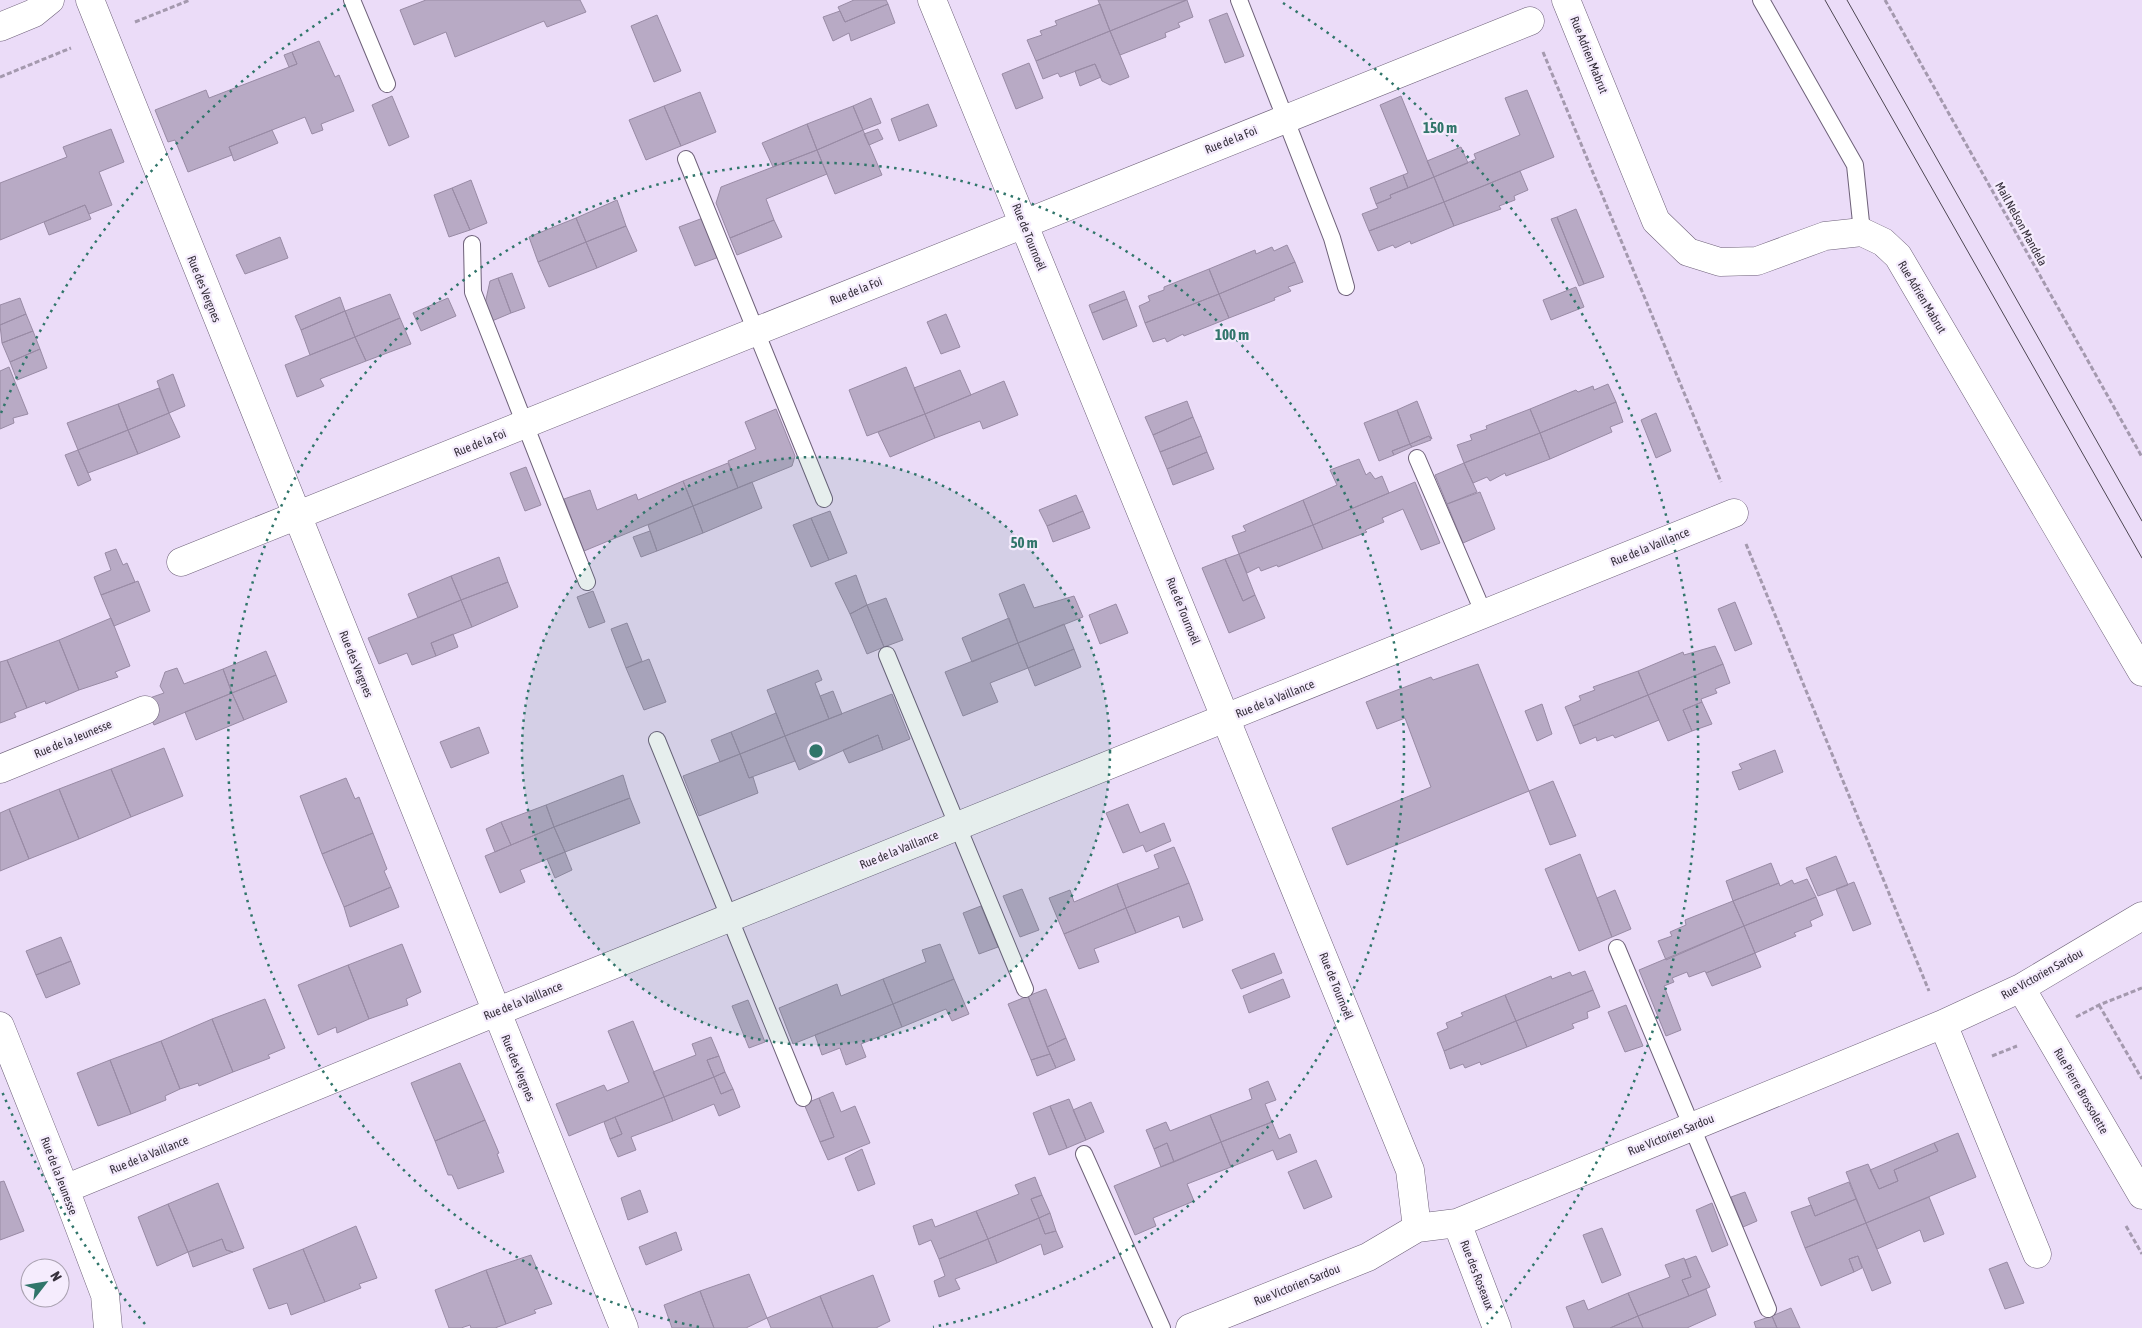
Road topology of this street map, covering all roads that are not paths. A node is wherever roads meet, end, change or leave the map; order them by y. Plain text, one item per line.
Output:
1 (50, 0) edge
2 (90, 0) edge
3 (352, 0) edge
4 (932, 0) edge
5 (1239, 0) edge
6 (1566, 0) edge
7 (1761, 0) edge
8 (1530, 21) dead end
9 (0, 28) edge
10 (387, 84) dead end
11 (1285, 119) junction
12 (686, 159) dead end
13 (1023, 224) junction
14 (1862, 232) junction
15 (472, 244) dead end
16 (1346, 287) dead end
17 (757, 331) junction
18 (524, 425) junction
19 (1417, 458) dead end
20 (824, 499) dead end
21 (1734, 512) dead end
22 (297, 516) junction
23 (181, 562) dead end
24 (587, 582) dead end
25 (1484, 614) junction
26 (887, 655) dead end
27 (2142, 672) edge
28 (145, 710) dead end
29 (1227, 718) junction
30 (657, 740) dead end
31 (0, 769) edge
32 (958, 826) junction
33 (2142, 916) edge
34 (730, 918) junction
35 (1617, 948) dead end
36 (2021, 988) junction
37 (1025, 989) dead end
38 (496, 1012) junction
39 (1943, 1024) junction
40 (0, 1026) edge
41 (803, 1098) dead end
42 (1693, 1126) junction
43 (1084, 1154) dead end
44 (65, 1189) junction
45 (2142, 1195) edge
46 (1457, 1223) junction
47 (1416, 1228) junction
48 (2036, 1254) dead end
49 (1768, 1308) dead end
50 (108, 1328) edge
51 (624, 1328) edge
52 (1162, 1328) edge
53 (1190, 1328) edge
54 (1497, 1328) edge

1 - 9 street
2 - 22 street, Rue des Vergnes
3 - 10 lane
4 - 13 street, Rue de Tournoël
5 - 11 lane
6 - 14 street, Rue Adrien Mabrut
7 - 14 lane
8 - 11 street, Rue de la Foi
11 - 13 street, Rue de la Foi
11 - 16 lane
12 - 17 lane
13 - 17 street, Rue de la Foi
13 - 29 street, Rue de Tournoël
14 - 27 street, Rue Adrien Mabrut
15 - 18 lane
17 - 18 street, Rue de la Foi
17 - 20 lane
18 - 22 street, Rue de la Foi
18 - 24 lane
19 - 25 lane
21 - 25 street, Rue de la Vaillance
22 - 23 street, Rue de la Foi
22 - 38 street, Rue des Vergnes
25 - 29 street, Rue de la Vaillance
26 - 32 lane
28 - 31 street, Rue de la Jeunesse
29 - 32 street, Rue de la Vaillance
29 - 47 street, Rue de Tournoël
30 - 34 lane
32 - 34 street, Rue de la Vaillance
32 - 37 lane
33 - 36 street, Rue Victorien Sardou
34 - 38 street, Rue de la Vaillance
34 - 41 lane
35 - 42 lane
36 - 39 street, Rue Victorien Sardou
36 - 45 street, Rue Pierre Brossolette
38 - 44 street, Rue de la Vaillance
38 - 51 street, Rue des Vergnes
39 - 42 street, Rue Victorien Sardou
39 - 48 street
40 - 44 street, Rue de la Jeunesse
42 - 46 street, Rue Victorien Sardou
42 - 49 lane
43 - 52 lane
44 - 50 street, Rue de la Jeunesse
46 - 47 street, Rue Victorien Sardou
46 - 54 street, Rue des Roseaux
47 - 53 street, Rue Victorien Sardou

